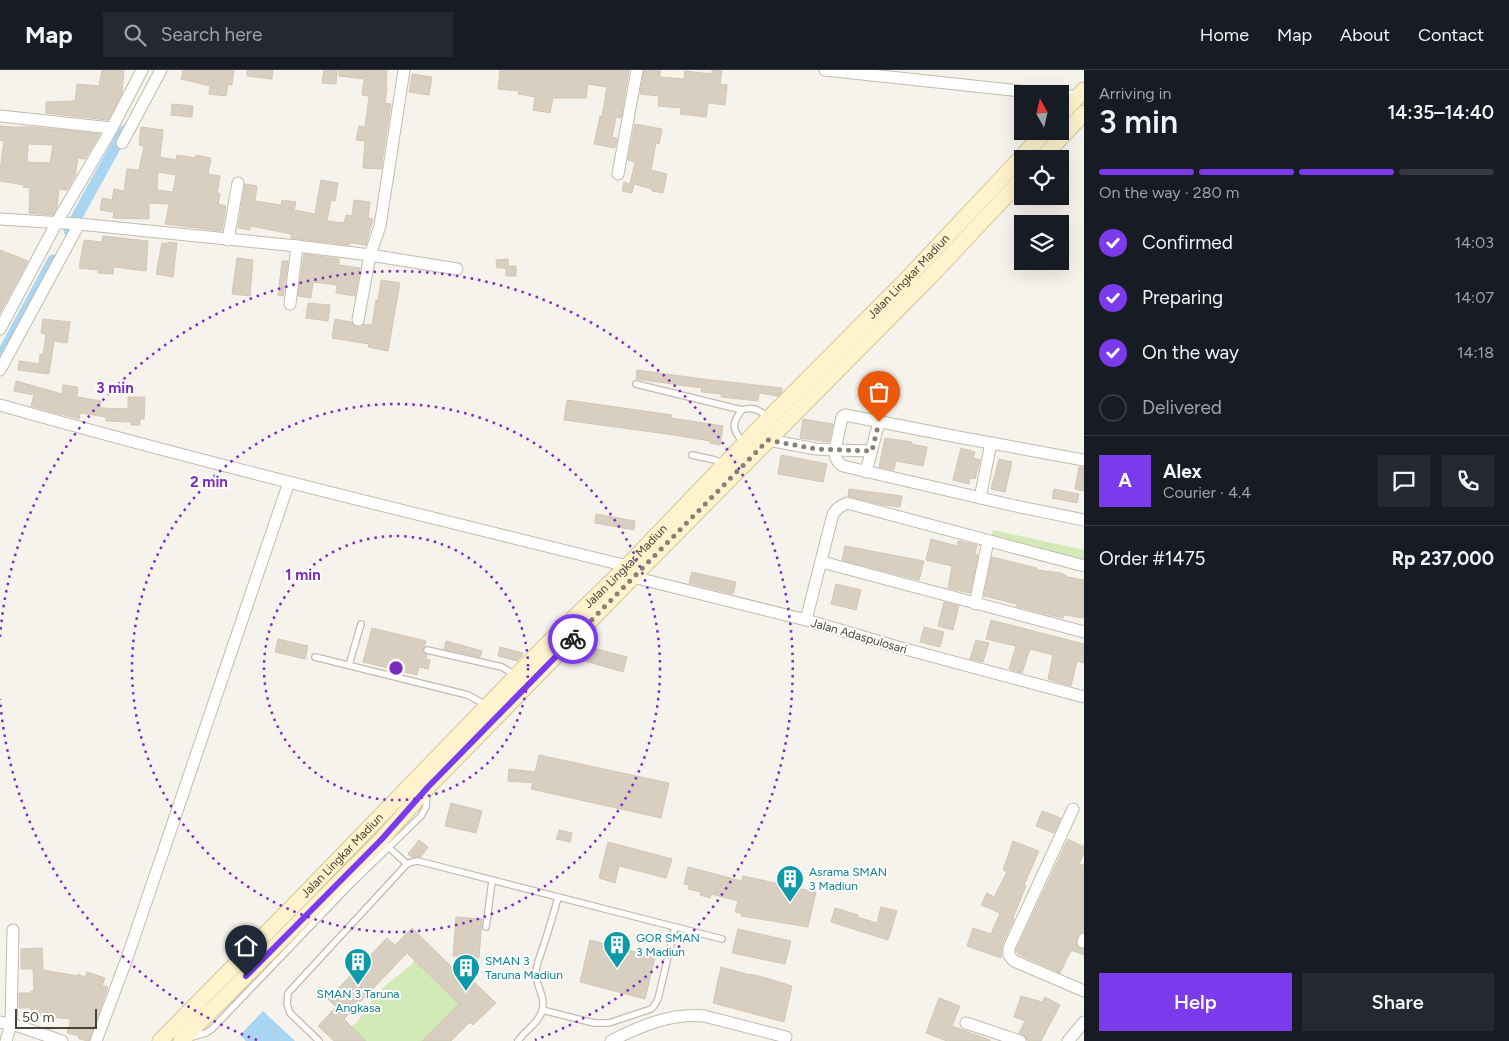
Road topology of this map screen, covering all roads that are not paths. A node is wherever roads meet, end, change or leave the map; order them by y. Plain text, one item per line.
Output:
1 (142, 70) edge
2 (161, 70) edge
3 (404, 70) edge
4 (637, 70) edge
5 (825, 70) edge
6 (1014, 90) edge
7 (1081, 94) edge
8 (1069, 107) edge
9 (1084, 113) edge
10 (0, 116) edge
11 (112, 128) junction
12 (1038, 140) edge
13 (122, 143) dead end
14 (1049, 150) edge
15 (618, 174) dead end
16 (238, 184) dead end
17 (1014, 188) edge
18 (0, 219) edge
19 (59, 222) junction
20 (78, 224) junction
21 (947, 237) junction
22 (228, 240) junction
23 (297, 246) junction
24 (959, 246) junction
25 (370, 256) junction
26 (457, 269) dead end
27 (290, 304) dead end
28 (358, 320) dead end
29 (0, 329) edge
30 (0, 370) edge
31 (636, 384) dead end
32 (0, 405) edge
33 (742, 410) junction
34 (769, 418) junction
35 (879, 422) junction
36 (768, 440) junction
37 (991, 443) junction
38 (744, 444) junction
39 (835, 450) junction
40 (872, 451) junction
41 (692, 455) dead end
42 (1084, 460) edge
43 (725, 464) junction
44 (866, 472) junction
45 (289, 482) junction
46 (980, 498) junction
47 (1084, 520) edge
48 (988, 541) junction
49 (822, 562) junction
50 (1084, 566) edge
51 (630, 572) junction
52 (975, 604) junction
53 (806, 620) junction
54 (362, 624) dead end
55 (1084, 632) edge
56 (427, 650) dead end
57 (315, 657) dead end
58 (349, 665) junction
59 (517, 676) junction
60 (1084, 697) edge
61 (487, 706) junction
62 (1073, 809) dead end
63 (385, 844) junction
64 (407, 864) junction
65 (492, 881) junction
66 (558, 898) junction
67 (296, 903) junction
68 (307, 915) junction
69 (486, 927) dead end
70 (675, 927) junction
71 (14, 930) dead end
72 (722, 939) dead end
73 (1084, 991) edge
74 (542, 1010) junction
75 (1084, 1022) edge
76 (5, 1023) edge
77 (966, 1023) dead end
78 (786, 1037) dead end
79 (182, 1040) edge
80 (6, 1041) edge
81 (62, 1041) edge
82 (96, 1041) edge
83 (160, 1041) edge
84 (319, 1041) edge
85 (518, 1041) edge
86 (611, 1041) edge
87 (1020, 1041) edge
88 (1068, 1041) edge

1 - 11 street
2 - 13 street
3 - 25 street
4 - 15 street
5 - 6 street
7 - 8 main road
9 - 14 main road
10 - 11 street
11 - 19 street
12 - 21 main road, Jalan Lingkar Madiun
16 - 22 street
17 - 24 main road, Jalan Lingkar Madiun
18 - 19 street
19 - 20 street
19 - 29 street
20 - 22 street
20 - 30 street
21 - 24 main road
21 - 34 main road, Jalan Lingkar Madiun
22 - 23 street
23 - 25 street
23 - 27 street
24 - 36 main road, Jalan Lingkar Madiun
25 - 26 street
25 - 28 street
31 - 33 lane
32 - 45 street, Jalan Adaspulosari
33 - 34 lane
33 - 38 lane
34 - 38 main road, Jalan Lingkar Madiun
35 - 37 street
35 - 39 street
35 - 40 street
36 - 39 street
36 - 51 main road, Jalan Lingkar Madiun
37 - 42 street
37 - 46 street
38 - 43 main road, Jalan Lingkar Madiun
39 - 40 street
39 - 44 street
40 - 44 street
41 - 43 lane
43 - 51 main road, Jalan Lingkar Madiun
44 - 46 street
45 - 51 street, Jalan Adaspulosari
45 - 82 street
46 - 47 street
48 - 49 street
48 - 50 street
48 - 52 street
49 - 52 street
49 - 53 street
51 - 53 street, Jalan Adaspulosari
51 - 59 main road, Jalan Lingkar Madiun
51 - 63 main road, Jalan Lingkar Madiun
52 - 55 street
53 - 60 street, Jalan Adaspulosari
54 - 58 lane
56 - 59 lane
57 - 58 lane
58 - 61 lane
59 - 61 main road, Jalan Lingkar Madiun
61 - 67 main road, Jalan Lingkar Madiun
62 - 73 street
63 - 64 lane
63 - 68 main road, Jalan Lingkar Madiun
63 - 79 lane
64 - 65 lane
64 - 84 lane
65 - 66 lane
65 - 69 lane
66 - 70 lane
66 - 74 lane
67 - 68 main road
67 - 83 main road, Jalan Lingkar Madiun
68 - 79 main road, Jalan Lingkar Madiun
70 - 72 lane
70 - 74 lane
71 - 76 street
74 - 85 lane
75 - 88 street
76 - 80 street
76 - 81 street
77 - 87 street
78 - 86 street

